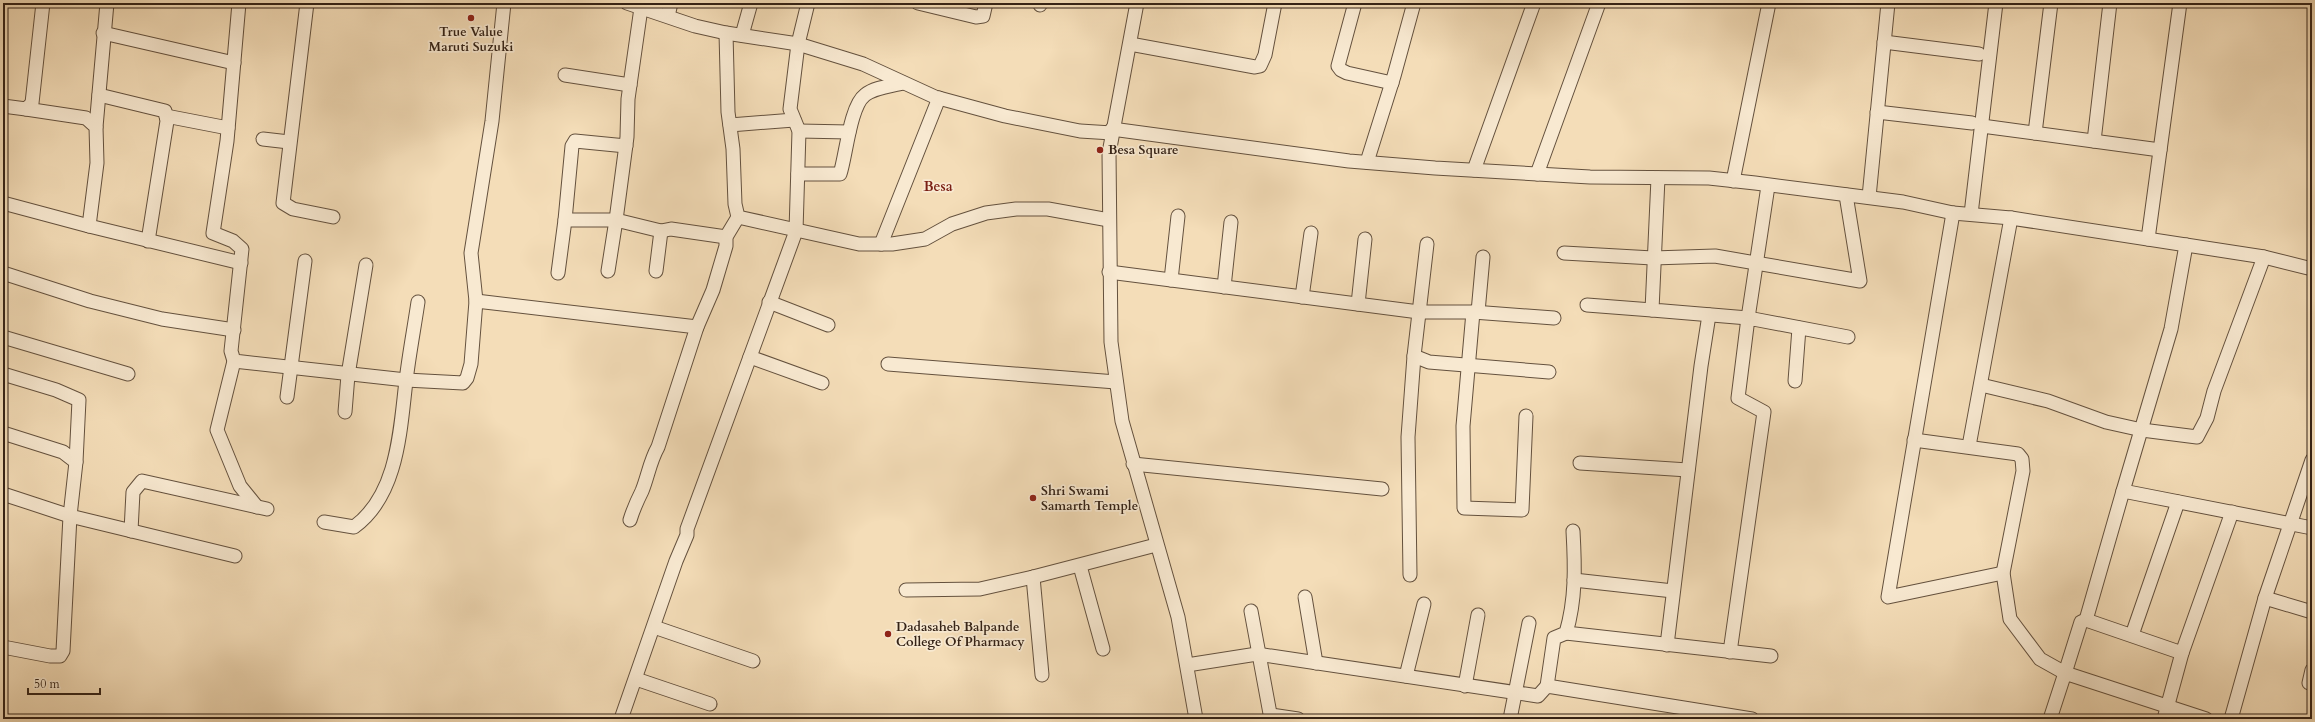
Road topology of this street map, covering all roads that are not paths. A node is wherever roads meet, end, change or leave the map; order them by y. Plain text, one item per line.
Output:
1 (43, 3) edge
2 (107, 3) edge
3 (239, 3) edge
4 (306, 3) edge
5 (504, 3) edge
6 (627, 3) edge
7 (671, 3) edge
8 (751, 3) edge
9 (808, 3) edge
10 (918, 3) edge
11 (986, 3) edge
12 (1138, 3) edge
13 (1275, 3) edge
14 (1354, 3) edge
15 (1414, 3) edge
16 (1534, 3) edge
17 (1599, 3) edge
18 (1769, 3) edge
19 (1888, 3) edge
20 (1996, 3) edge
21 (2051, 3) edge
22 (2110, 3) edge
23 (2180, 3) edge
24 (936, 5) edge
25 (641, 8) junction
26 (668, 16) junction
27 (104, 33) junction
28 (726, 33) junction
29 (742, 35) junction
30 (1884, 42) junction
31 (798, 44) junction
32 (1130, 44) junction
33 (1980, 54) dead end
34 (234, 63) junction
35 (566, 75) dead end
36 (903, 83) junction
37 (1392, 83) junction
38 (630, 86) junction
39 (98, 95) junction
40 (939, 98) junction
41 (3, 106) edge
42 (26, 109) junction
43 (1877, 112) junction
44 (166, 116) junction
45 (1977, 124) junction
46 (730, 125) junction
47 (796, 125) junction
48 (96, 127) junction
49 (228, 128) junction
50 (1112, 131) junction
51 (850, 132) junction
52 (2035, 133) junction
53 (263, 139) dead end
54 (2094, 141) junction
55 (289, 142) junction
56 (626, 146) junction
57 (2160, 150) junction
58 (1367, 162) junction
59 (1474, 170) junction
60 (798, 174) junction
61 (1537, 174) junction
62 (1658, 178) junction
63 (1733, 181) junction
64 (1768, 186) junction
65 (1846, 195) junction
66 (1869, 197) junction
67 (3, 203) edge
68 (1954, 213) junction
69 (1971, 214) junction
70 (1178, 216) dead end
71 (333, 217) dead end
72 (738, 217) junction
73 (2011, 218) junction
74 (565, 220) junction
75 (616, 220) junction
76 (1109, 220) junction
77 (1231, 222) dead end
78 (89, 226) junction
79 (661, 231) junction
80 (796, 231) junction
81 (1311, 233) dead end
82 (726, 237) junction
83 (1365, 239) dead end
84 (2148, 239) junction
85 (148, 240) junction
86 (882, 244) junction
87 (1427, 244) dead end
88 (2186, 245) junction
89 (1564, 253) dead end
90 (1483, 257) dead end
91 (2264, 257) junction
92 (1653, 258) junction
93 (305, 261) dead end
94 (241, 263) junction
95 (1756, 264) junction
96 (366, 265) dead end
97 (2312, 269) edge
98 (608, 271) dead end
99 (656, 271) dead end
100 (1109, 272) junction
101 (3, 273) edge
102 (558, 273) dead end
103 (1171, 280) junction
104 (1224, 287) junction
105 (1302, 297) junction
106 (476, 301) junction
107 (418, 302) dead end
108 (769, 302) junction
109 (1358, 304) junction
110 (1587, 305) dead end
111 (1652, 310) junction
112 (1418, 312) junction
113 (1475, 312) junction
114 (1709, 315) junction
115 (1554, 318) dead end
116 (1748, 318) junction
117 (828, 324) dead end
118 (697, 327) junction
119 (1799, 328) junction
120 (234, 330) junction
121 (1848, 336) dead end
122 (3, 337) edge
123 (1414, 356) junction
124 (750, 357) junction
125 (234, 361) junction
126 (888, 364) dead end
127 (1468, 366) junction
128 (291, 367) junction
129 (1550, 372) dead end
130 (3, 374) edge
131 (128, 374) dead end
132 (348, 375) junction
133 (406, 380) junction
134 (1795, 381) dead end
135 (1116, 382) junction
136 (822, 383) dead end
137 (1981, 385) junction
138 (287, 397) dead end
139 (344, 412) dead end
140 (1526, 416) dead end
141 (2142, 430) junction
142 (3, 433) edge
143 (1914, 440) junction
144 (1969, 446) junction
145 (2312, 460) edge
146 (76, 462) junction
147 (1580, 463) dead end
148 (1134, 464) junction
149 (1688, 470) junction
150 (2309, 479) edge
151 (1382, 489) dead end
152 (2123, 491) junction
153 (3, 494) edge
154 (2178, 502) junction
155 (2232, 512) junction
156 (70, 516) junction
157 (630, 520) dead end
158 (324, 522) dead end
159 (2291, 524) junction
160 (2312, 528) edge
161 (130, 531) junction
162 (1573, 531) dead end
163 (1156, 545) junction
164 (235, 556) dead end
165 (1080, 566) junction
166 (2003, 573) junction
167 (1410, 575) dead end
168 (1033, 577) junction
169 (1574, 580) junction
170 (906, 590) dead end
171 (1673, 591) junction
172 (1305, 597) dead end
173 (2265, 598) junction
174 (1424, 604) dead end
175 (1251, 611) dead end
176 (2312, 612) edge
177 (1478, 615) dead end
178 (2086, 620) junction
179 (1529, 622) dead end
180 (654, 627) junction
181 (1566, 633) junction
182 (2132, 635) junction
183 (1667, 645) junction
184 (3, 647) edge
185 (1103, 649) dead end
186 (1730, 652) junction
187 (2182, 653) junction
188 (1260, 655) junction
189 (1771, 656) dead end
190 (753, 661) dead end
191 (1316, 662) junction
192 (1187, 665) junction
193 (2312, 670) edge
194 (2065, 673) junction
195 (1042, 676) dead end
196 (1406, 676) junction
197 (636, 680) junction
198 (2308, 683) dead end
199 (1465, 686) junction
200 (1547, 686) junction
201 (1515, 693) junction
202 (710, 704) dead end
203 (2167, 705) junction
204 (1271, 717) edge
205 (621, 719) edge
206 (1196, 719) edge
207 (1298, 719) edge
208 (1510, 719) edge
209 (1752, 719) edge
210 (2050, 719) edge
211 (2164, 719) edge
212 (2206, 719) edge
213 (2231, 719) edge

1 - 42 street
2 - 27 street
3 - 34 street
4 - 55 street
5 - 106 street
6 - 25 street
7 - 26 street
8 - 29 street
9 - 31 street
10 - 24 street
11 - 24 street
12 - 32 street
13 - 32 street
14 - 37 street
15 - 37 street
16 - 59 street
17 - 61 street
18 - 63 street
19 - 30 street
20 - 45 street
21 - 52 street
22 - 54 street
23 - 57 street
25 - 26 street
25 - 38 street
26 - 28 street
27 - 34 street
27 - 39 street
28 - 29 street
28 - 46 street
29 - 31 street
30 - 33 street
30 - 43 street
31 - 36 street
31 - 47 street
32 - 50 street
34 - 49 street
35 - 38 street
36 - 40 street
36 - 51 street
37 - 58 street
38 - 56 street
39 - 44 street
39 - 48 street
40 - 50 street
40 - 86 street
41 - 42 street
42 - 48 street
43 - 45 street
43 - 66 street
44 - 49 street
44 - 85 street
45 - 52 street
45 - 69 street
46 - 47 street
46 - 72 street
47 - 51 street
47 - 60 street
48 - 78 street
49 - 94 street
50 - 58 street
50 - 76 street
51 - 60 street
52 - 54 street
53 - 55 street
54 - 57 street
55 - 71 street
56 - 74 street
56 - 75 street
57 - 84 street
58 - 59 street
59 - 61 street
60 - 80 street
61 - 62 street
62 - 63 street
62 - 92 street
63 - 64 street
64 - 65 street
64 - 95 street
65 - 66 street
65 - 95 street
66 - 68 street
67 - 78 street
68 - 69 street
68 - 143 street
69 - 73 street
70 - 103 street
72 - 80 street
72 - 82 street
73 - 84 street
73 - 137 street
74 - 75 street
74 - 102 street
75 - 79 street
75 - 98 street
76 - 86 street
76 - 100 street
77 - 104 street
78 - 85 street
79 - 82 street
79 - 99 street
80 - 86 street
80 - 108 street
81 - 105 street
82 - 118 street
83 - 109 street
84 - 88 street
85 - 94 street
87 - 112 street
88 - 91 street
88 - 141 street
89 - 92 street
90 - 113 street
91 - 97 street
91 - 141 street
92 - 95 street
92 - 111 street
93 - 128 street
94 - 120 street
95 - 116 street
96 - 132 street
100 - 103 street
100 - 135 street
101 - 120 street
103 - 104 street
104 - 105 street
105 - 109 street
106 - 118 street
106 - 133 street
107 - 133 street
108 - 117 street
108 - 124 street
109 - 112 street
110 - 111 street
111 - 114 street
112 - 113 street
112 - 123 street
113 - 115 street
113 - 127 street
114 - 116 street
114 - 149 street
116 - 119 street
116 - 186 street
118 - 157 street
119 - 121 street
119 - 134 street
120 - 125 street
122 - 131 street
123 - 127 street
123 - 167 street
124 - 136 street
124 - 180 street
125 - 128 street
125 - 161 street
126 - 135 street
127 - 129 street
127 - 140 street
128 - 132 street
128 - 138 street
130 - 146 street
132 - 133 street
132 - 139 street
133 - 158 street
135 - 148 street
137 - 141 street
137 - 144 street
141 - 152 street
142 - 146 street
143 - 144 street
143 - 166 street
144 - 166 street
145 - 150 street
146 - 156 street
147 - 149 street
148 - 151 street
148 - 163 street
149 - 171 street
150 - 159 street
152 - 154 street
152 - 178 street
153 - 156 street
154 - 155 street
154 - 182 street
155 - 159 street
155 - 187 street
156 - 161 street
156 - 184 street
159 - 160 street
159 - 173 street
161 - 164 street
162 - 169 street
163 - 165 street
163 - 192 street
165 - 168 street
165 - 185 street
166 - 194 street
168 - 170 street
168 - 195 street
169 - 171 street
169 - 181 street
171 - 183 street
172 - 191 street
173 - 176 street
173 - 213 street
174 - 196 street
175 - 188 street
177 - 199 street
178 - 182 street
178 - 194 street
179 - 201 street
180 - 190 street
180 - 197 street
181 - 183 street
181 - 200 street
182 - 187 street
183 - 186 street
186 - 189 street
187 - 203 street
188 - 191 street
188 - 192 street
188 - 204 street
191 - 196 street
192 - 206 street
193 - 198 street
194 - 203 street
194 - 210 street
196 - 199 street
197 - 202 street
197 - 205 street
199 - 201 street
200 - 201 street
200 - 209 street
201 - 208 street
203 - 211 street
203 - 212 street
204 - 207 street

